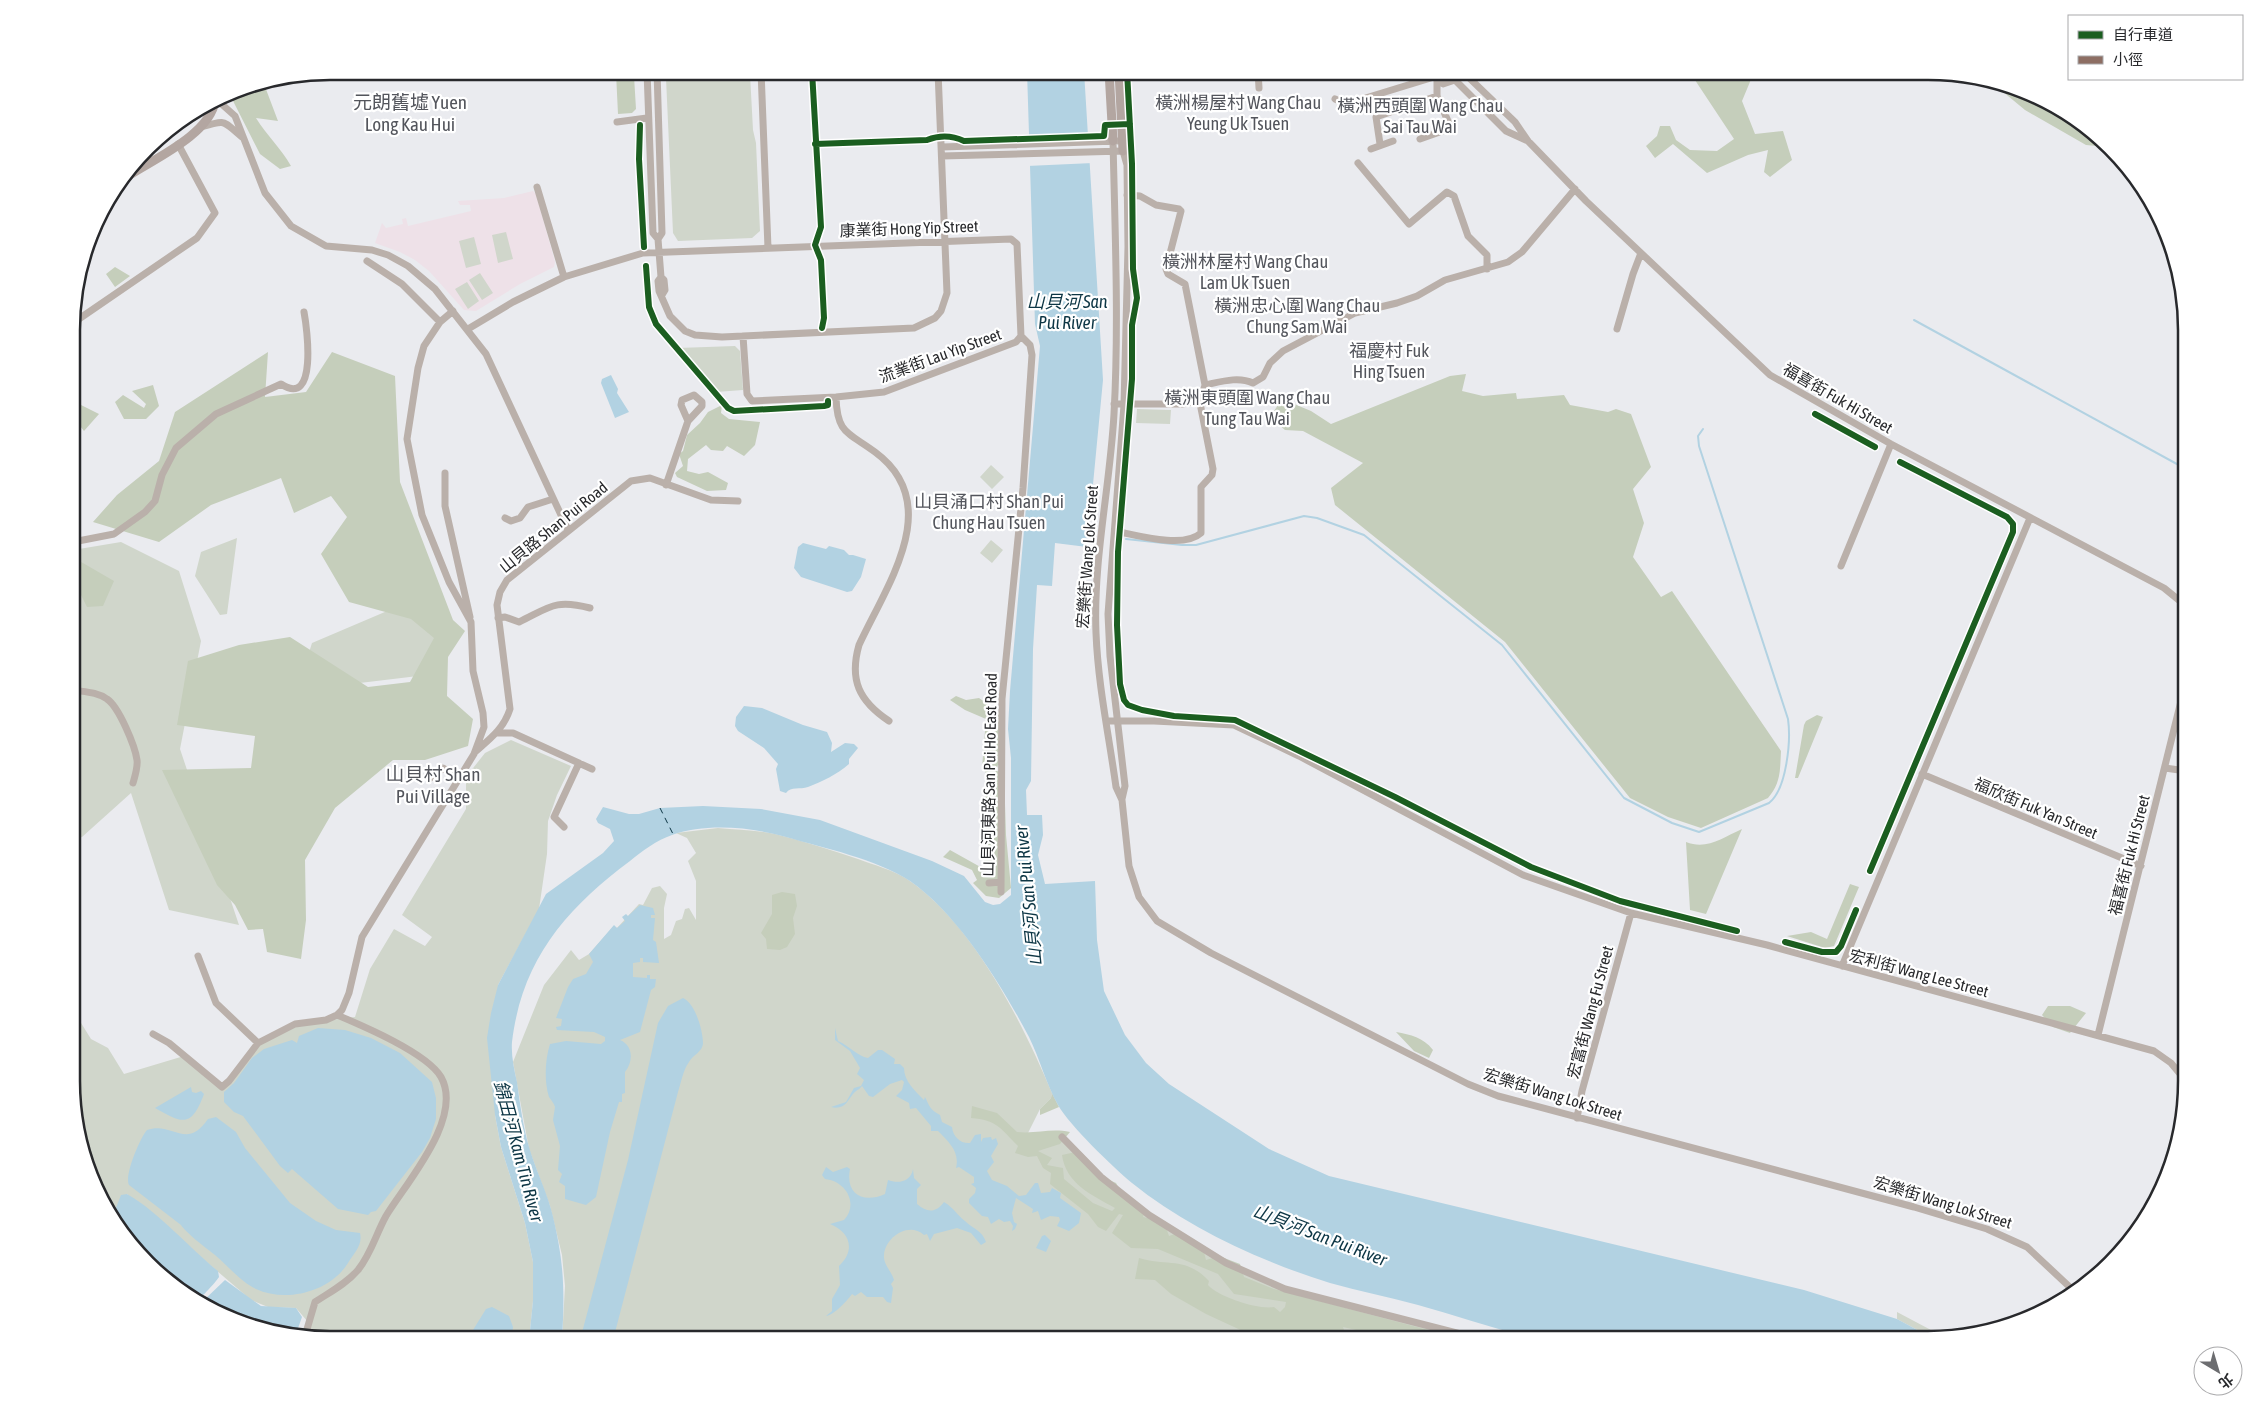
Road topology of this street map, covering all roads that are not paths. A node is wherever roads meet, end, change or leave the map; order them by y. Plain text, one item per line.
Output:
1 (647, 80) edge
2 (657, 80) edge
3 (761, 80) edge
4 (938, 80) edge
5 (1110, 80) edge
6 (1120, 80) edge
7 (1259, 80) edge
8 (1421, 80) edge
9 (1435, 80) edge
10 (1439, 80) edge
11 (1455, 80) joint
12 (1471, 80) edge
13 (1259, 88) dead end
14 (1437, 96) junction
15 (1335, 98) dead end
16 (222, 105) edge
17 (212, 110) edge
18 (648, 118) junction
19 (617, 122) dead end
20 (200, 128) junction
21 (242, 138) junction
22 (1420, 140) dead end
23 (1113, 141) junction
24 (1123, 141) junction
25 (1394, 141) dead end
26 (1528, 141) junction
27 (178, 144) junction
28 (1380, 144) junction
29 (942, 146) junction
30 (1371, 149) dead end
31 (1123, 151) junction
32 (1113, 152) junction
33 (942, 156) junction
34 (1358, 163) dead end
35 (139, 169) edge
36 (537, 186) dead end
37 (1575, 190) junction
38 (1127, 195) junction
39 (658, 239) junction
40 (947, 242) junction
41 (1016, 242) joint
42 (768, 248) junction
43 (659, 253) junction
44 (1641, 253) junction
45 (367, 261) dead end
46 (1487, 269) junction
47 (564, 277) junction
48 (453, 311) junction
49 (304, 312) dead end
50 (81, 318) edge
51 (440, 322) junction
52 (468, 329) junction
53 (1617, 329) dead end
54 (743, 336) junction
55 (1021, 336) junction
56 (1205, 385) junction
57 (836, 397) junction
58 (1199, 398) junction
59 (1114, 404) junction
60 (1124, 405) junction
61 (688, 421) dead end
62 (1891, 444) junction
63 (444, 474) dead end
64 (666, 485) junction
65 (553, 499) junction
66 (738, 501) dead end
67 (505, 518) dead end
68 (2030, 518) junction
69 (568, 530) junction
70 (1114, 531) junction
71 (80, 541) edge
72 (1840, 566) dead end
73 (2178, 601) edge
74 (590, 608) dead end
75 (498, 618) junction
76 (471, 622) junction
77 (80, 691) edge
78 (2178, 714) edge
79 (889, 721) dead end
80 (1107, 721) junction
81 (1117, 721) junction
82 (497, 733) junction
83 (474, 754) junction
84 (580, 763) junction
85 (2165, 768) junction
86 (592, 769) dead end
87 (2178, 769) edge
88 (1922, 774) junction
89 (459, 778) junction
90 (429, 779) dead end
91 (134, 783) dead end
92 (1122, 800) junction
93 (564, 827) dead end
94 (2141, 866) junction
95 (1001, 882) junction
96 (989, 883) dead end
97 (1001, 892) dead end
98 (1631, 913) junction
99 (198, 956) dead end
100 (1842, 966) junction
101 (337, 1015) junction
102 (153, 1034) dead end
103 (2098, 1036) junction
104 (258, 1043) junction
105 (2178, 1071) edge
106 (1577, 1118) junction
107 (1062, 1137) dead end
108 (2070, 1287) edge
109 (307, 1330) edge
110 (1448, 1331) edge

1 - 18 street
2 - 39 street
3 - 42 street
4 - 29 street
5 - 23 main road, 宏樂街 Wang Lok Street
6 - 24 main road, 宏樂街 Wang Lok Street
7 - 13 street
8 - 15 street
9 - 14 street
10 - 11 street
11 - 26 street, 福喜街 Fuk Hi Street
12 - 26 street, 福喜街 Fuk Hi Street
14 - 22 street
14 - 28 street
16 - 21 street
17 - 20 main road
18 - 19 street
18 - 39 street
20 - 21 street
20 - 27 main road
21 - 48 street
23 - 24 street
23 - 29 street
23 - 32 street, 宏樂街 Wang Lok Street
24 - 31 main road, 宏樂街 Wang Lok Street
25 - 28 street
26 - 37 street, 福喜街 Fuk Hi Street
27 - 35 main road
27 - 50 street
28 - 30 street
29 - 33 street
31 - 32 street
31 - 38 street, 宏樂街 Wang Lok Street
32 - 33 street
32 - 59 street, 宏樂街 Wang Lok Street
33 - 40 street
34 - 46 street
36 - 47 street
37 - 44 street, 福喜街 Fuk Hi Street
37 - 46 street
38 - 56 street
38 - 60 street, 宏樂街 Wang Lok Street
39 - 43 street
40 - 41 street, 康業街 Hong Yip Street
40 - 42 street, 康業街 Hong Yip Street
40 - 54 street
41 - 55 street, 流業街 Lau Yip Street
42 - 43 street, 康業街 Hong Yip Street
43 - 47 street, 康業街 Hong Yip Street
43 - 54 street
44 - 53 street
44 - 62 street, 福喜街 Fuk Hi Street
45 - 51 street
46 - 56 street
47 - 52 street, 康業街 Hong Yip Street
48 - 51 street
48 - 52 street
49 - 71 street
51 - 76 street
52 - 65 street
54 - 57 street, 流業街 Lau Yip Street
55 - 57 street, 流業街 Lau Yip Street
55 - 95 street, 山貝河東路 San Pui Ho East Road
56 - 58 street
57 - 79 street
58 - 60 street
58 - 70 street
59 - 60 street
59 - 80 street, 宏樂街 Wang Lok Street
60 - 70 street, 宏樂街 Wang Lok Street
61 - 64 street
62 - 68 street, 福喜街 Fuk Hi Street
62 - 72 street
63 - 76 street
64 - 66 street, 山貝路 Shan Pui Road
64 - 69 street, 山貝路 Shan Pui Road
65 - 67 street
65 - 69 street
68 - 73 street, 福喜街 Fuk Hi Street
68 - 88 street
69 - 75 street, 山貝路 Shan Pui Road
70 - 81 street, 宏樂街 Wang Lok Street
74 - 75 street
75 - 82 street, 山貝路 Shan Pui Road
76 - 83 street
77 - 91 street
78 - 85 street, 福喜街 Fuk Hi Street
80 - 81 street, 宏利街 Wang Lee Street
80 - 92 street, 宏樂街 Wang Lok Street
81 - 92 street, 宏樂街 Wang Lok Street
81 - 98 street, 宏利街 Wang Lee Street
82 - 83 street, 山貝路 Shan Pui Road
82 - 84 street
83 - 89 street
84 - 86 street
84 - 93 street
85 - 87 street
85 - 94 street, 福喜街 Fuk Hi Street
88 - 94 street, 福欣街 Fuk Yan Street
88 - 100 street
89 - 90 street
89 - 101 street
92 - 106 street, 宏樂街 Wang Lok Street
94 - 103 street, 福喜街 Fuk Hi Street
95 - 96 street
95 - 97 street, 山貝河東路 San Pui Ho East Road
98 - 100 street, 宏利街 Wang Lee Street
98 - 106 street, 宏富街 Wang Fu Street
99 - 104 street
100 - 103 street, 宏利街 Wang Lee Street
101 - 104 street
101 - 109 street
102 - 104 street
103 - 105 street, 宏利街 Wang Lee Street
106 - 108 street, 宏樂街 Wang Lok Street
107 - 110 street

